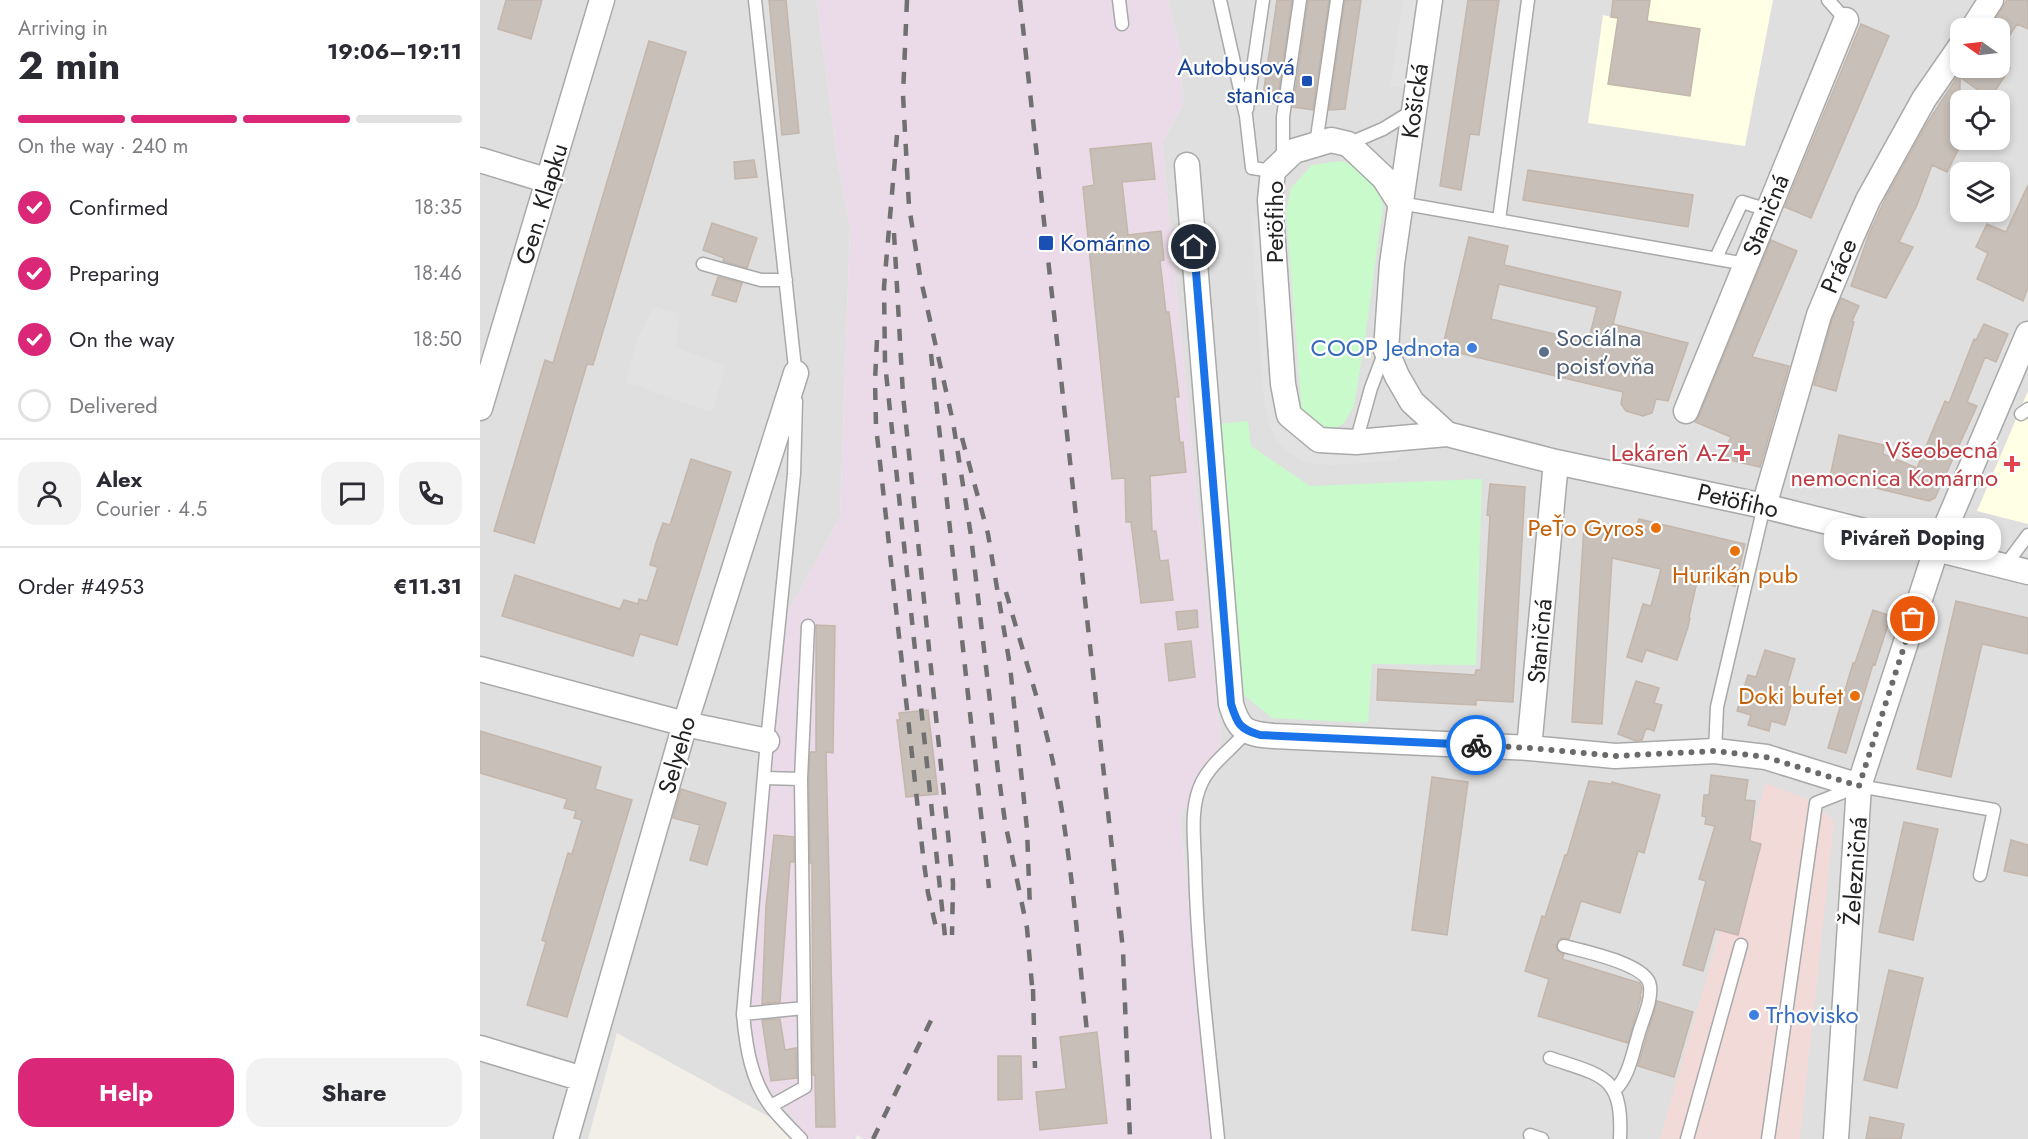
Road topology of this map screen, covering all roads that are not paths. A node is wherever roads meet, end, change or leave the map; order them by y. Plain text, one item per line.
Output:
1 (602, 0) edge
2 (755, 0) edge
3 (1119, 0) edge
4 (1263, 0) edge
5 (1300, 0) edge
6 (1337, 0) edge
7 (1430, 0) edge
8 (1528, 0) edge
9 (1828, 0) edge
10 (1991, 0) edge
11 (1222, 4) edge
12 (1979, 18) edge
13 (1846, 20) joint
14 (1122, 24) dead end
15 (1950, 61) edge
16 (1414, 110) junction
17 (1246, 116) junction
18 (1316, 144) junction
19 (1348, 144) junction
20 (480, 160) edge
21 (1187, 165) dead end
22 (1278, 166) junction
23 (549, 181) junction
24 (1400, 203) junction
25 (1768, 210) junction
26 (1499, 220) junction
27 (1716, 258) junction
28 (703, 264) dead end
29 (1746, 264) junction
30 (786, 280) junction
31 (2028, 334) edge
32 (1386, 350) junction
33 (796, 373) junction
34 (480, 408) edge
35 (1686, 411) dead end
36 (1447, 434) junction
37 (1356, 441) junction
38 (1556, 462) junction
39 (1764, 506) junction
40 (2028, 535) edge
41 (1935, 550) junction
42 (2004, 567) junction
43 (2028, 573) edge
44 (808, 626) dead end
45 (480, 669) edge
46 (686, 724) junction
47 (1247, 731) junction
48 (767, 741) junction
49 (1529, 748) junction
50 (1715, 751) junction
51 (764, 778) junction
52 (801, 779) junction
53 (1859, 786) junction
54 (1980, 875) dead end
55 (1741, 945) dead end
56 (1564, 946) dead end
57 (804, 1008) junction
58 (743, 1014) junction
59 (480, 1047) edge
60 (1550, 1058) dead end
61 (584, 1079) junction
62 (1614, 1091) junction
63 (771, 1106) junction
64 (566, 1139) edge
65 (801, 1139) edge
66 (1218, 1139) edge
67 (1620, 1139) edge
68 (1687, 1139) edge
69 (1768, 1139) edge
70 (1836, 1139) edge

1 - 23 street, Gen. Klapku
2 - 30 lane
3 - 14 lane
4 - 17 lane
5 - 22 lane
6 - 18 lane
7 - 16 street, Košická
8 - 26 lane
9 - 13 lane
10 - 12 street
11 - 17 lane
13 - 25 street, Staničná
15 - 39 street, Práce
16 - 19 lane
16 - 24 street, Košická
17 - 22 lane
18 - 19 street, Petöfiho
18 - 22 street, Petöfiho
19 - 24 street
20 - 23 street
21 - 47 street
22 - 37 street, Petöfiho
23 - 34 street, Gen. Klapku
24 - 26 lane
24 - 32 street, Petöfiho
25 - 27 lane
25 - 29 street, Staničná
26 - 27 lane
27 - 29 lane
28 - 30 lane
29 - 35 street, Staničná
30 - 33 lane
31 - 41 street
32 - 36 street, Petöfiho
32 - 37 lane
33 - 46 street, Selyeho
33 - 48 lane
36 - 37 street, Petöfiho
36 - 38 street, Petöfiho
38 - 39 street, Petöfiho
38 - 49 street, Staničná
39 - 41 street, Petöfiho
39 - 50 lane
40 - 42 lane
41 - 42 street, Petöfiho
41 - 53 street
42 - 43 street, Petöfiho
44 - 52 lane
45 - 46 street
46 - 48 street
46 - 61 street, Selyeho
47 - 49 street, Železničná
47 - 66 lane
48 - 51 lane
49 - 50 street, Železničná
50 - 53 street, Železničná
51 - 52 lane
51 - 58 lane
52 - 57 lane
53 - 54 lane
53 - 69 lane
53 - 70 street, Železničná
55 - 68 lane
56 - 62 lane
57 - 58 lane
57 - 63 lane
58 - 63 lane
59 - 61 street
60 - 62 lane
61 - 64 street, Selyeho
62 - 67 lane
63 - 65 lane

